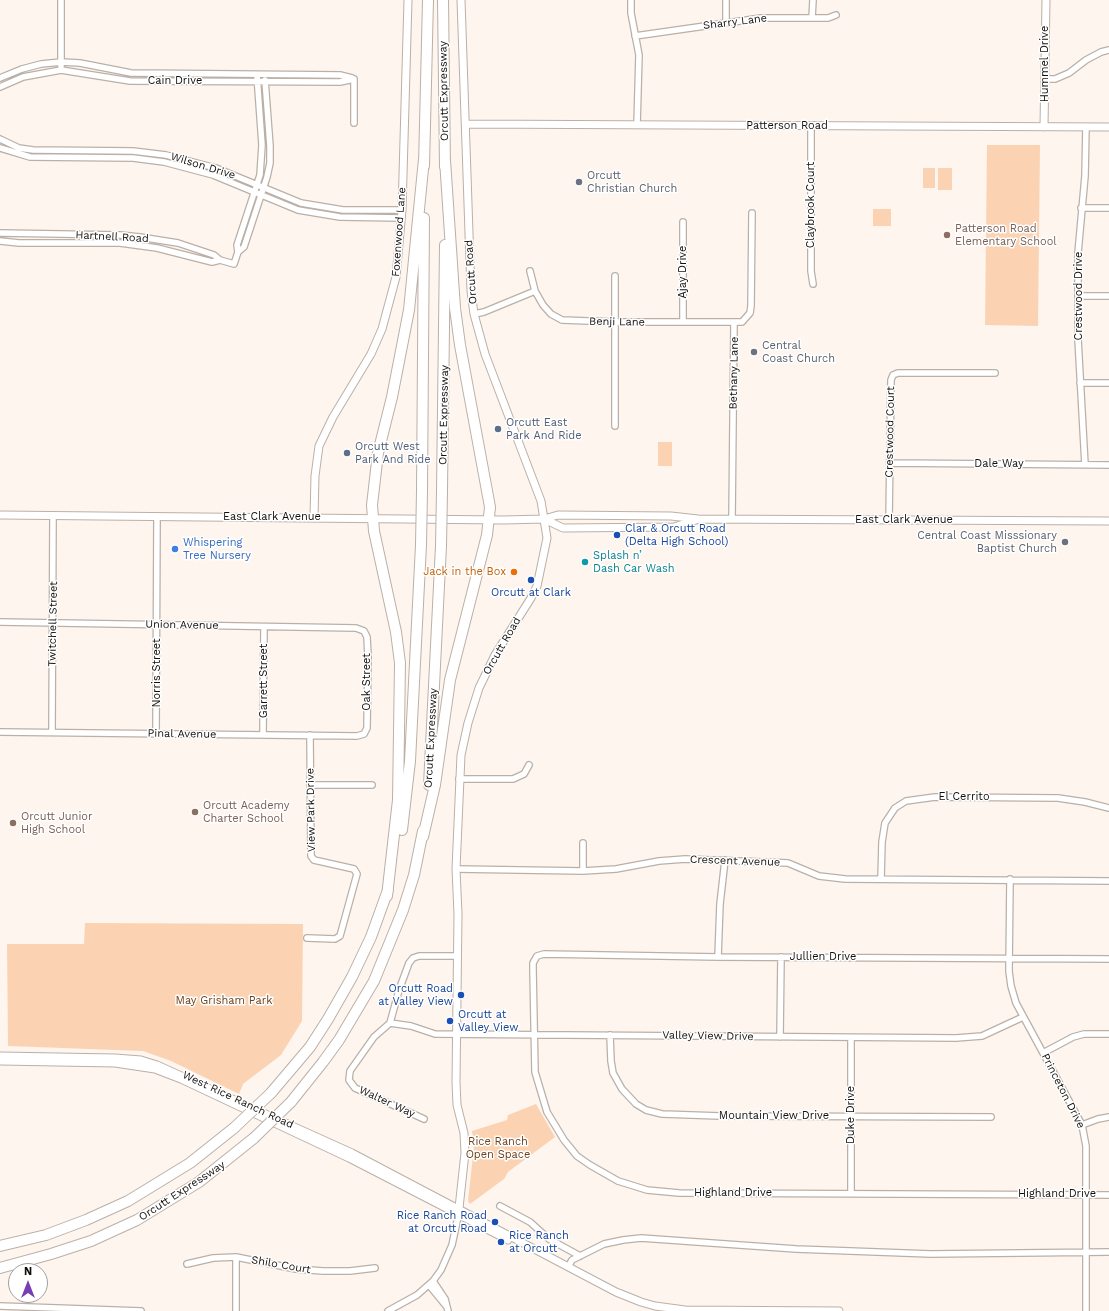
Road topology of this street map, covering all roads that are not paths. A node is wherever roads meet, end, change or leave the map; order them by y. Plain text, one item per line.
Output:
1 (61, 0) edge
2 (408, 0) edge
3 (428, 0) edge
4 (443, 0) edge
5 (461, 0) edge
6 (631, 0) edge
7 (726, 0) edge
8 (812, 0) edge
9 (1046, 0) edge
10 (836, 15) dead end
11 (812, 18) junction
12 (726, 23) junction
13 (635, 36) junction
14 (1109, 50) edge
15 (61, 62) junction
16 (61, 70) junction
17 (176, 74) junction
18 (257, 75) junction
19 (265, 75) junction
20 (0, 78) edge
21 (354, 79) junction
22 (1046, 79) junction
23 (176, 81) junction
24 (257, 82) junction
25 (265, 82) junction
26 (0, 87) edge
27 (354, 123) dead end
28 (466, 124) junction
29 (637, 125) junction
30 (811, 126) junction
31 (1044, 127) junction
32 (1086, 127) junction
33 (1109, 127) edge
34 (0, 139) edge
35 (0, 148) edge
36 (94, 150) junction
37 (94, 158) junction
38 (424, 159) junction
39 (445, 160) junction
40 (257, 184) junction
41 (264, 187) junction
42 (255, 192) junction
43 (261, 195) junction
44 (1081, 208) junction
45 (1109, 208) edge
46 (752, 213) dead end
47 (402, 214) junction
48 (683, 222) dead end
49 (0, 233) edge
50 (98, 234) junction
51 (19, 235) junction
52 (0, 241) edge
53 (98, 242) junction
54 (19, 243) junction
55 (238, 252) junction
56 (220, 260) junction
57 (530, 271) dead end
58 (615, 276) dead end
59 (813, 284) dead end
60 (535, 291) junction
61 (1078, 296) junction
62 (1109, 296) edge
63 (474, 314) junction
64 (615, 322) junction
65 (684, 322) junction
66 (734, 323) junction
67 (995, 373) dead end
68 (1080, 383) junction
69 (1109, 383) edge
70 (615, 426) dead end
71 (890, 463) junction
72 (1084, 465) junction
73 (1109, 465) edge
74 (0, 515) edge
75 (53, 516) junction
76 (157, 517) junction
77 (314, 517) junction
78 (372, 518) junction
79 (544, 519) junction
80 (698, 519) junction
81 (732, 519) junction
82 (490, 520) junction
83 (889, 520) junction
84 (1109, 521) edge
85 (0, 622) edge
86 (52, 623) junction
87 (157, 625) junction
88 (264, 627) junction
89 (364, 631) joint
90 (0, 732) edge
91 (52, 732) junction
92 (156, 733) junction
93 (263, 734) junction
94 (364, 734) joint
95 (310, 735) junction
96 (528, 765) dead end
97 (459, 779) junction
98 (310, 785) junction
99 (372, 785) dead end
100 (1109, 808) edge
101 (422, 837) junction
102 (583, 843) dead end
103 (725, 860) junction
104 (456, 870) junction
105 (583, 871) junction
106 (881, 879) junction
107 (1010, 879) junction
108 (1109, 881) edge
109 (387, 896) junction
110 (308, 938) dead end
111 (457, 956) junction
112 (537, 956) joint
113 (718, 957) junction
114 (781, 957) junction
115 (1010, 958) junction
116 (1109, 959) edge
117 (1023, 1017) junction
118 (390, 1023) junction
119 (456, 1034) junction
120 (534, 1034) junction
121 (1109, 1034) edge
122 (610, 1035) junction
123 (780, 1036) junction
124 (851, 1038) junction
125 (1043, 1053) junction
126 (0, 1056) edge
127 (0, 1061) edge
128 (851, 1116) junction
129 (992, 1117) dead end
130 (1109, 1117) edge
131 (424, 1119) dead end
132 (1082, 1125) junction
133 (851, 1192) junction
134 (1086, 1194) junction
135 (1109, 1195) edge
136 (500, 1206) dead end
137 (459, 1211) junction
138 (0, 1246) edge
139 (1086, 1252) junction
140 (1109, 1252) edge
141 (580, 1256) junction
142 (236, 1257) junction
143 (187, 1264) dead end
144 (568, 1267) junction
145 (0, 1268) edge
146 (375, 1268) dead end
147 (431, 1283) junction
148 (0, 1306) edge
149 (15, 1309) edge
150 (448, 1309) edge
151 (710, 1310) edge
152 (141, 1311) edge
153 (236, 1311) edge
154 (388, 1311) edge
155 (657, 1311) edge
156 (839, 1311) edge
157 (1086, 1311) edge

1 - 15 street
2 - 47 main road, Foxenwood Lane
3 - 38 highway, Orcutt Expressway
4 - 39 highway, Orcutt Expressway
5 - 28 main road, Orcutt Road
6 - 13 street
7 - 12 street
8 - 11 street
9 - 22 main road, Hummel Drive
10 - 11 street, Sharry Lane
11 - 12 street, Sharry Lane
12 - 13 street, Sharry Lane
13 - 29 street
14 - 22 street
15 - 16 street
15 - 17 street, Cain Drive
15 - 20 street, Cain Drive
16 - 23 street, Cain Drive
16 - 26 street, Cain Drive
17 - 18 street, Cain Drive
17 - 23 street
18 - 19 street, Cain Drive
18 - 24 street
19 - 21 street, Cain Drive
19 - 25 street, Hartnell Road
21 - 25 street, Cain Drive
21 - 27 street
22 - 31 main road, Hummel Drive
23 - 24 street, Cain Drive
24 - 25 street, Cain Drive
24 - 40 street
25 - 41 street, Hartnell Road
28 - 29 main road, Patterson Road
28 - 63 main road, Orcutt Road
29 - 30 main road, Patterson Road
30 - 31 main road, Patterson Road
30 - 59 street, Claybrook Court
31 - 32 main road, Patterson Road
32 - 33 main road, Patterson Road
32 - 44 street, Crestwood Drive
34 - 36 street, Wilson Drive
35 - 37 street, Wilson Drive
36 - 37 street
36 - 40 street, Wilson Drive
37 - 42 street, Wilson Drive
38 - 78 highway
38 - 109 highway, Orcutt Expressway, bridge
39 - 82 highway
39 - 101 highway, Orcutt Expressway, bridge
40 - 41 street, Wilson Drive
40 - 42 street
41 - 43 street, Hartnell Road
41 - 47 street, Wilson Drive
42 - 43 street, Wilson Drive
42 - 55 street
43 - 47 street, Wilson Drive
43 - 55 street, Hartnell Road
44 - 45 street
44 - 61 street, Crestwood Drive
46 - 66 street, Bethany Lane
47 - 77 main road, Foxenwood Lane
48 - 65 street, Ajay Drive
49 - 51 street, Hartnell Road
50 - 51 street, Hartnell Road
50 - 53 street
50 - 56 street, Hartnell Road
51 - 54 street
52 - 54 street, Hartnell Road
53 - 54 street, Hartnell Road
53 - 56 street, Hartnell Road
55 - 56 street, Hartnell Road
57 - 60 street, Benji Lane
58 - 64 street
60 - 63 street
60 - 64 street, Benji Lane
61 - 62 street
61 - 68 street, Crestwood Drive
63 - 79 main road, Orcutt Road
64 - 65 street, Benji Lane
64 - 70 street
65 - 66 street, Benji Lane
66 - 81 street, Bethany Lane
67 - 71 street, Crestwood Court
68 - 69 street
68 - 72 street, Crestwood Drive
71 - 72 street, Dale Way
71 - 83 street, Crestwood Court
72 - 73 street, Dale Way
74 - 75 main road, East Clark Avenue
75 - 76 main road, East Clark Avenue
75 - 86 street, Twitchell Street
76 - 77 main road, East Clark Avenue
76 - 87 street, Norris Street
77 - 78 main road, East Clark Avenue
78 - 82 main road, East Clark Avenue
78 - 109 highway
79 - 80 main road, East Clark Avenue
79 - 80 main road, East Clark Avenue
79 - 82 main road, East Clark Avenue
79 - 97 main road, Orcutt Road
80 - 81 main road, East Clark Avenue
81 - 83 main road, East Clark Avenue
82 - 101 highway
83 - 84 main road, East Clark Avenue
85 - 86 street, Union Avenue
86 - 87 street, Union Avenue
86 - 91 street, Twitchell Street
87 - 88 street, Union Avenue
87 - 92 street, Norris Street
88 - 89 street, Union Avenue
88 - 93 street, Garrett Street
89 - 94 street, Oak Street
90 - 91 street, Pinal Avenue
91 - 92 street, Pinal Avenue
92 - 93 street, Pinal Avenue
93 - 95 street, Pinal Avenue
94 - 95 street, Pinal Avenue
95 - 98 street, View Park Drive
96 - 97 street
97 - 104 main road, Orcutt Road
98 - 99 street
98 - 110 street, View Park Drive
100 - 106 street, El Cerrito
101 - 145 highway, Orcutt Expressway, bridge
102 - 105 street
103 - 105 street, Crescent Avenue
103 - 106 street, Crescent Avenue
103 - 113 street
104 - 105 street, Crescent Avenue
104 - 111 main road, Orcutt Road
106 - 107 street, Crescent Avenue
107 - 108 street, Crescent Avenue
107 - 115 street, Princeton Drive
109 - 138 highway, Orcutt Expressway, bridge
111 - 118 street
111 - 119 main road, Orcutt Road
112 - 113 street, Jullien Drive
112 - 120 street, Highland Drive
113 - 114 street, Jullien Drive
114 - 115 street, Jullien Drive
114 - 123 street
115 - 116 street, Jullien Drive
115 - 117 street, Princeton Drive
117 - 124 street, Valley View Drive
117 - 125 street, Princeton Drive
118 - 119 street, Valley View Drive
118 - 131 street, Walter Way
119 - 120 street, Valley View Drive
119 - 137 main road, Orcutt Road
120 - 122 street, Valley View Drive
120 - 133 street, Highland Drive
121 - 125 street
122 - 123 street, Valley View Drive
122 - 128 street, Mountain View Drive
123 - 124 street, Valley View Drive
124 - 128 street, Duke Drive
125 - 132 street, Princeton Drive
126 - 137 main road, West Rice Ranch Road
127 - 137 main road, West Rice Ranch Road
128 - 129 street, Mountain View Drive
128 - 133 street, Duke Drive
130 - 132 street
132 - 134 street, Princeton Drive
133 - 134 street, Highland Drive
134 - 135 street, Highland Drive
134 - 139 street, Princeton Drive
136 - 141 street
137 - 144 main road
137 - 147 street
137 - 155 main road
139 - 140 street
139 - 141 street
139 - 157 street, Princeton Drive
141 - 144 street
142 - 143 street, Shilo Court
142 - 146 street, Shilo Court
142 - 153 street
144 - 151 main road
147 - 150 street
147 - 154 street
148 - 149 street
149 - 152 street
151 - 156 main road

